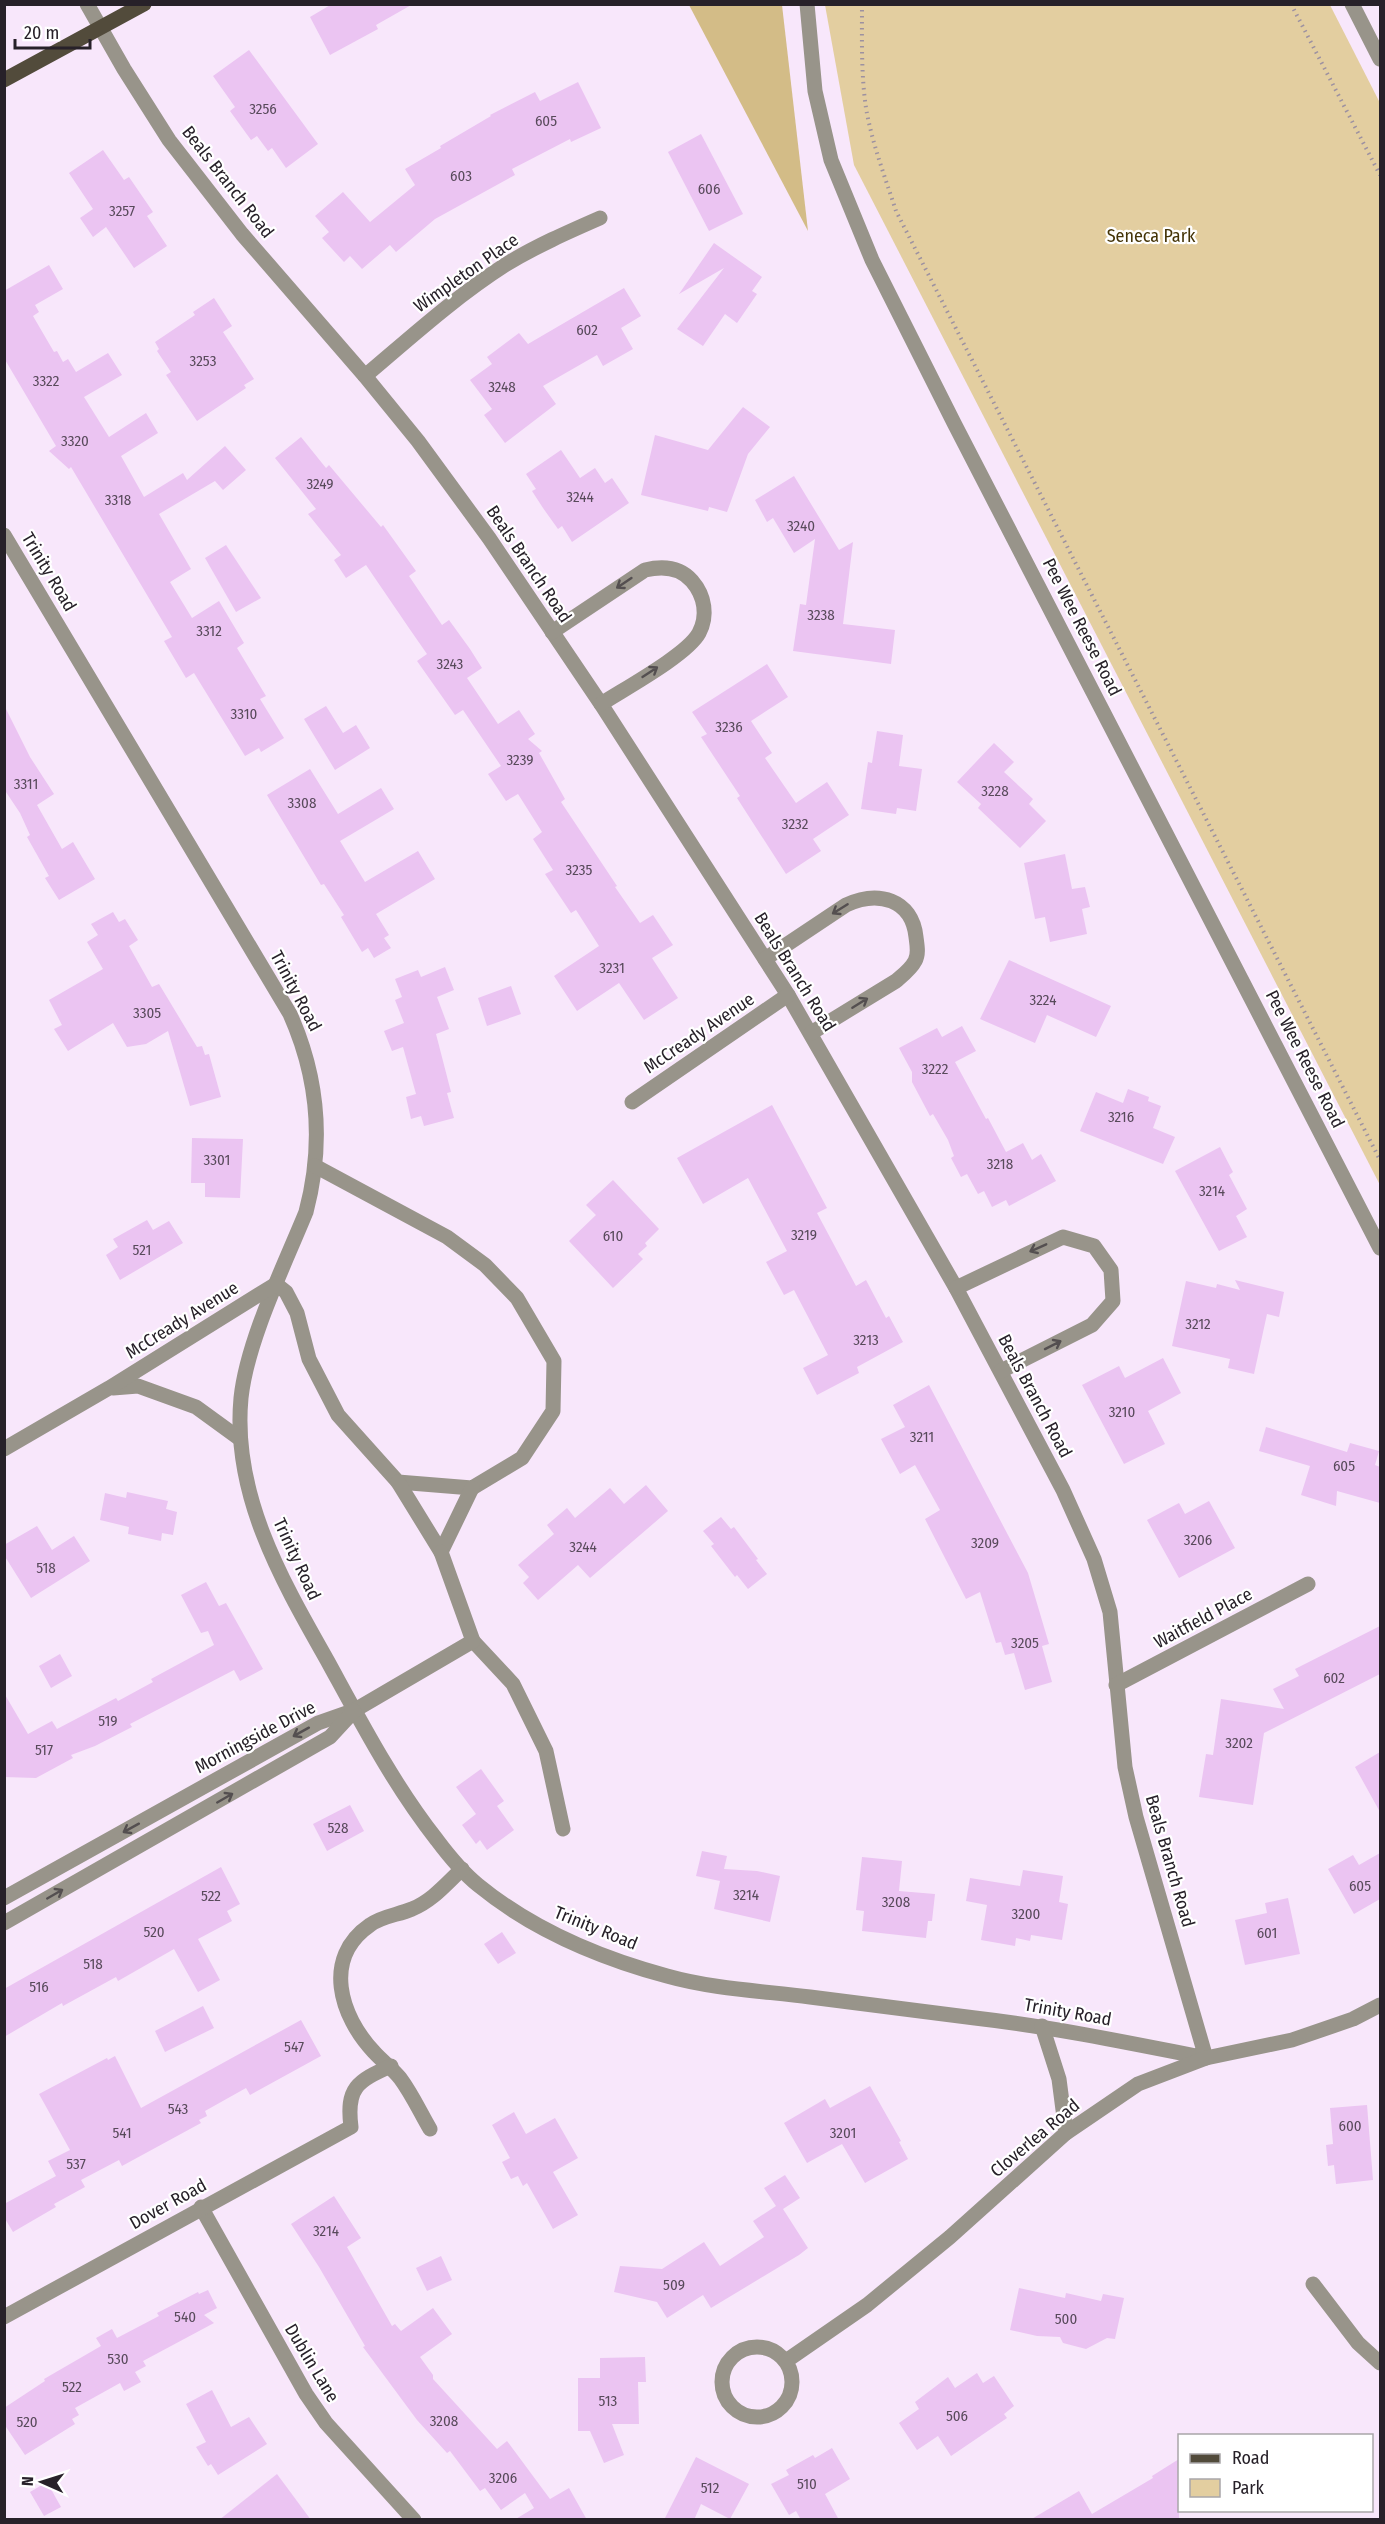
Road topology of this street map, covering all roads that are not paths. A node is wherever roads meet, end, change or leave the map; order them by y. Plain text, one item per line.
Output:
1 (87, 4) edge
2 (144, 4) edge
3 (807, 4) edge
4 (1352, 4) edge
5 (100, 28) junction
6 (1380, 59) edge
7 (4, 80) edge
8 (600, 218) dead end
9 (365, 375) junction
10 (6, 541) edge
11 (552, 632) junction
12 (601, 704) junction
13 (765, 959) junction
14 (788, 995) junction
15 (811, 1033) junction
16 (632, 1102) dead end
17 (315, 1166) junction
18 (1380, 1248) edge
19 (276, 1284) junction
20 (956, 1288) junction
21 (1001, 1371) junction
22 (109, 1388) junction
23 (240, 1439) junction
24 (4, 1449) edge
25 (398, 1482) junction
26 (472, 1488) junction
27 (441, 1552) junction
28 (1308, 1584) dead end
29 (473, 1641) junction
30 (1116, 1685) junction
31 (355, 1710) junction
32 (563, 1830) dead end
33 (462, 1869) junction
34 (4, 1898) edge
35 (4, 1923) edge
36 (1380, 2005) edge
37 (1042, 2026) junction
38 (1206, 2058) junction
39 (391, 2066) junction
40 (430, 2129) dead end
41 (1066, 2133) junction
42 (201, 2207) junction
43 (1313, 2284) dead end
44 (4, 2317) edge
45 (786, 2361) junction
46 (1380, 2363) edge
47 (414, 2520) edge

1 - 5 street, Beals Branch Road
2 - 5 main road
3 - 18 street, Pee Wee Reese Road
4 - 6 street
5 - 7 main road
5 - 9 street, Beals Branch Road
8 - 9 street, Wimpleton Place
9 - 11 street, Beals Branch Road
10 - 17 street, Trinity Road
11 - 12 street, Beals Branch Road
12 -> 11 street
12 - 13 street, Beals Branch Road
13 - 14 street, Beals Branch Road
15 -> 13 street
14 - 15 street, Beals Branch Road
14 - 16 street, McCready Avenue
15 - 20 street, Beals Branch Road
17 - 19 street, Trinity Road
17 - 26 street
19 - 22 street, McCready Avenue
19 - 23 street, Trinity Road
19 - 25 street
20 - 21 street, Beals Branch Road
21 -> 20 street
21 - 30 street, Beals Branch Road
22 - 23 street, McCready Avenue
22 - 24 street, McCready Avenue
23 - 31 street, Trinity Road
25 - 26 street
25 - 27 street
26 - 27 street
27 - 29 street
28 - 30 street, Waitfield Place
29 - 31 street
29 - 32 street
30 - 38 street, Beals Branch Road
31 - 33 street, Trinity Road
31 -> 34 street, Morningside Drive
35 -> 31 street, Morningside Drive
33 - 37 street, Trinity Road
33 - 39 street
36 - 38 street, Cloverlea Road
37 - 38 street, Trinity Road
37 - 41 street
38 - 41 street, Cloverlea Road
39 - 40 street
39 - 42 street, Dover Road
41 - 45 street, Cloverlea Road
42 - 44 street, Dover Road
42 - 47 street, Dublin Lane
43 - 46 street
45 - 45 street

